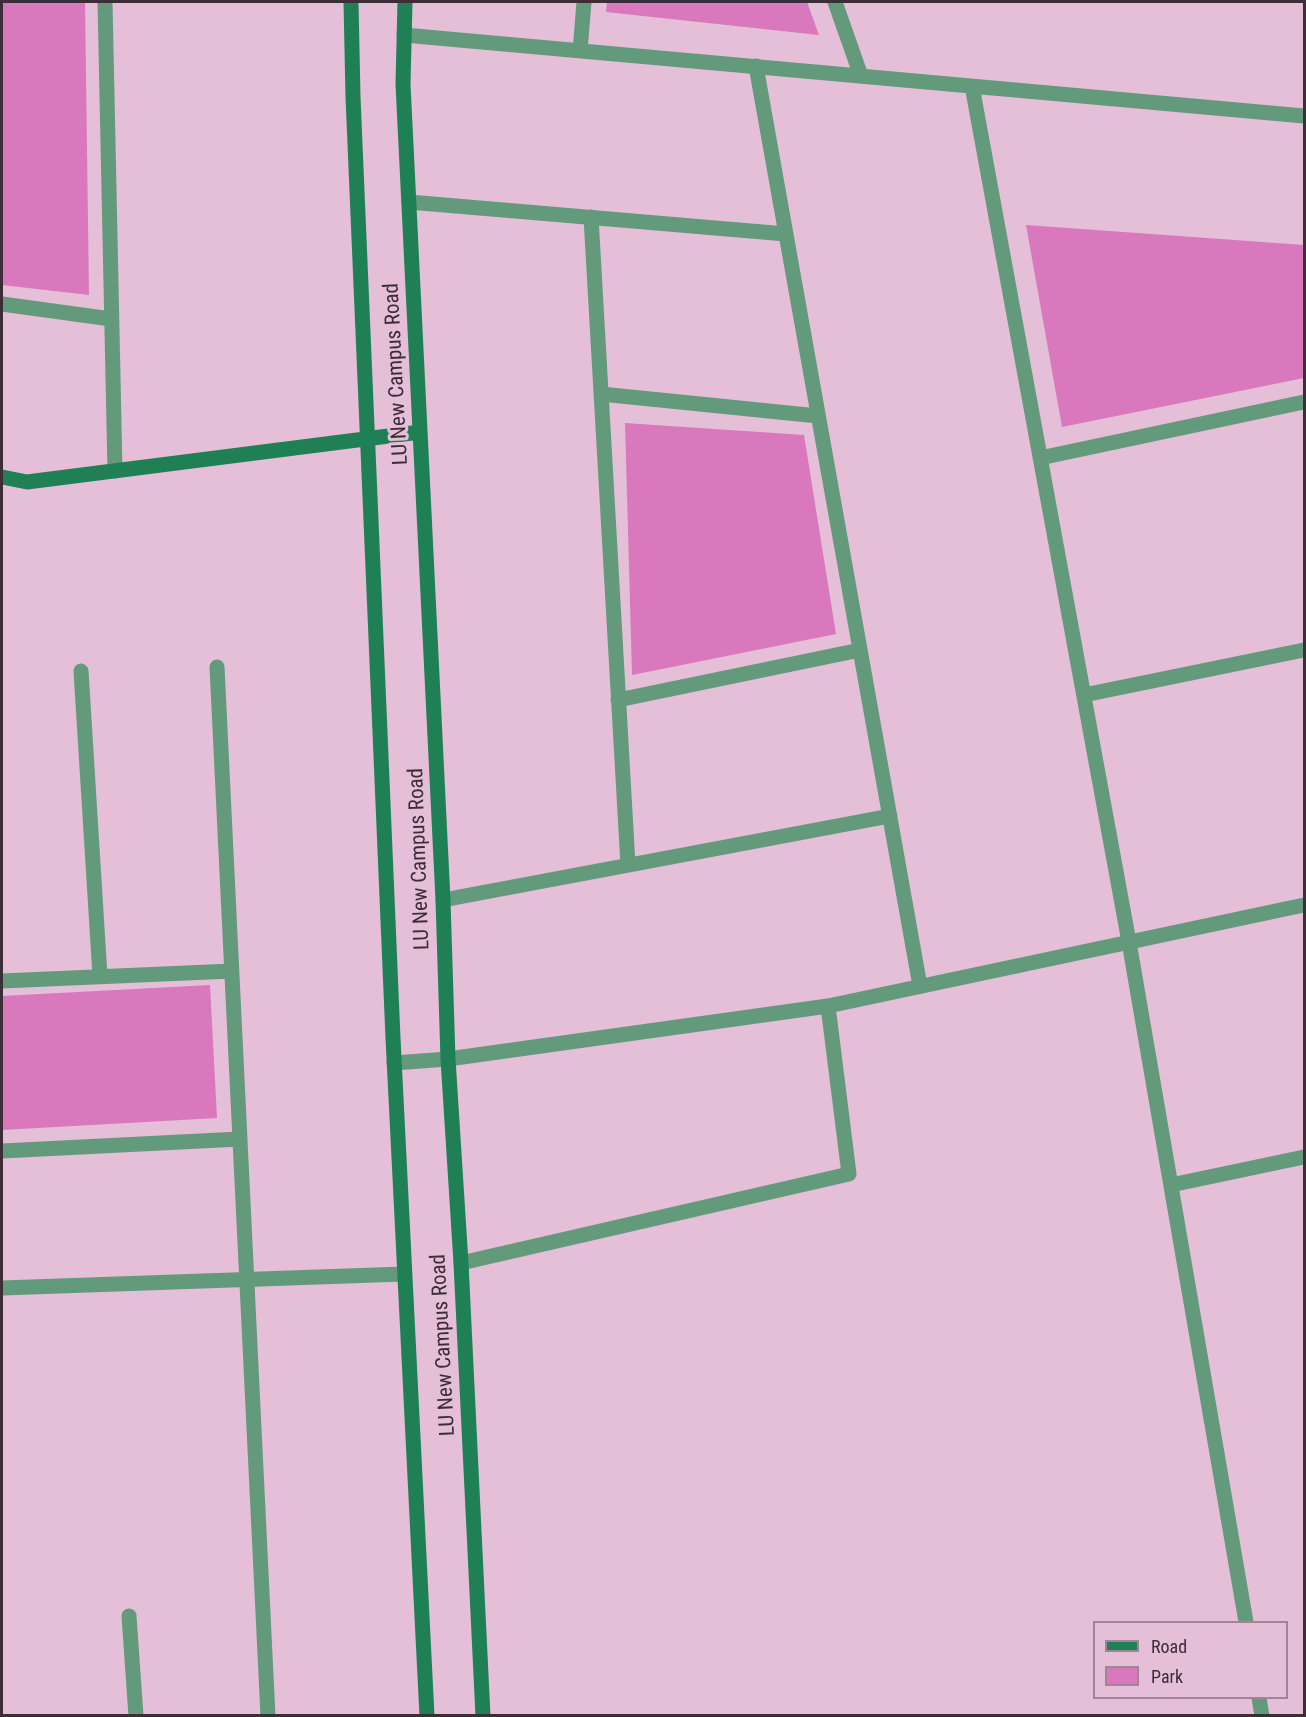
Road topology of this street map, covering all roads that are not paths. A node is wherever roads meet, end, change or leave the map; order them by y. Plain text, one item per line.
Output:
1 (105, 2) edge
2 (351, 2) edge
3 (405, 2) edge
4 (584, 2) edge
5 (835, 2) edge
6 (404, 35) junction
7 (580, 51) junction
8 (756, 66) junction
9 (861, 76) junction
10 (972, 86) junction
11 (1305, 116) edge
12 (409, 202) junction
13 (591, 217) junction
14 (786, 234) junction
15 (2, 304) edge
16 (111, 319) junction
17 (601, 394) junction
18 (1305, 402) edge
19 (818, 416) junction
20 (420, 432) junction
21 (367, 440) junction
22 (1040, 458) junction
23 (115, 471) junction
24 (2, 477) edge
25 (860, 650) junction
26 (1305, 650) edge
27 (217, 667) dead end
28 (81, 671) dead end
29 (1084, 695) junction
30 (618, 700) junction
31 (890, 816) junction
32 (628, 866) junction
33 (443, 900) junction
34 (1305, 905) edge
35 (1129, 942) junction
36 (232, 971) junction
37 (100, 976) junction
38 (2, 981) edge
39 (920, 986) junction
40 (828, 1006) junction
41 (448, 1059) junction
42 (394, 1064) junction
43 (240, 1139) junction
44 (2, 1151) edge
45 (1305, 1157) edge
46 (1171, 1185) junction
47 (461, 1263) junction
48 (404, 1274) junction
49 (247, 1279) junction
50 (2, 1288) edge
51 (129, 1616) dead end
52 (1246, 1621) edge
53 (1259, 1699) edge
54 (136, 1716) edge
55 (268, 1716) edge
56 (427, 1716) edge
57 (483, 1716) edge
58 (1262, 1716) edge

1 - 16 street
2 - 21 street, LU New Campus Road
3 - 6 street, LU New Campus Road
4 - 7 street
5 - 9 street
6 - 7 street
6 - 12 street, LU New Campus Road
7 - 8 street
8 - 9 street
8 - 14 street
9 - 10 street
10 - 11 street
10 - 22 street
12 - 13 street
12 - 20 street, LU New Campus Road
13 - 14 street
13 - 17 street
14 - 19 street
15 - 16 street
16 - 23 street
17 - 19 street
17 - 30 street
18 - 22 street
19 - 25 street
20 - 21 street
20 - 33 street, LU New Campus Road
21 - 23 street
21 - 42 street, LU New Campus Road
22 - 29 street
23 - 24 street
25 - 30 street
25 - 31 street
26 - 29 street
27 - 36 street
28 - 37 street
29 - 35 street
30 - 32 street
31 - 32 street
31 - 39 street
32 - 33 street
33 - 41 street, LU New Campus Road
34 - 35 street
35 - 39 street
35 - 46 street
36 - 37 street
36 - 43 street
37 - 38 street
39 - 40 street
40 - 41 street
40 - 47 street
41 - 42 street
41 - 47 street, LU New Campus Road
42 - 48 street, LU New Campus Road
43 - 44 street
43 - 49 street
45 - 46 street
46 - 52 street
47 - 57 street, LU New Campus Road
48 - 49 street
48 - 56 street, LU New Campus Road
49 - 50 street
49 - 55 street
51 - 54 street
53 - 58 street

